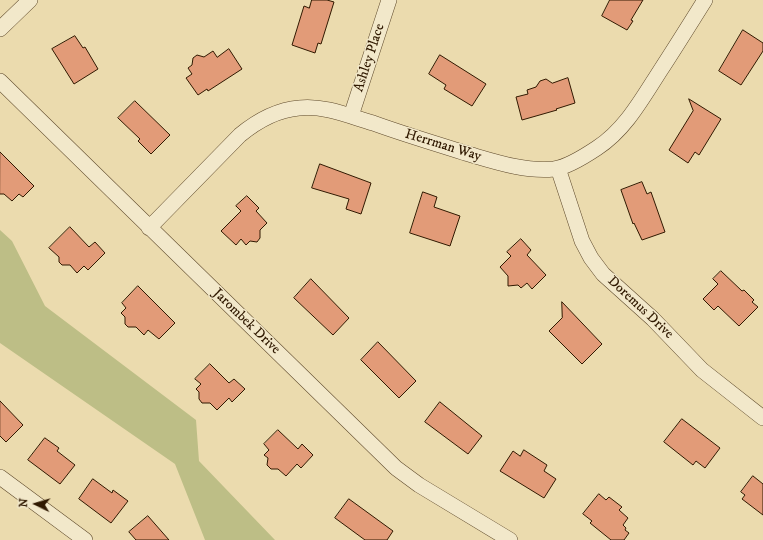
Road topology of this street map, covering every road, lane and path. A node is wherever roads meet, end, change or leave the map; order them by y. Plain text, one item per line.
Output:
1 (30, 0) edge
2 (389, 0) edge
3 (705, 0) edge
4 (0, 29) edge
5 (0, 81) edge
6 (351, 116) junction
7 (558, 168) junction
8 (149, 228) junction
9 (763, 418) edge
10 (0, 477) edge
11 (85, 540) edge
12 (510, 540) edge

1 - 4 street
2 - 6 street, Ashley Place
3 - 7 street, Herrman Way
5 - 8 street, Jarombek Drive
6 - 7 street, Herrman Way
6 - 8 street, Herrman Way
7 - 9 street, Doremus Drive
8 - 12 street, Jarombek Drive
10 - 11 street

